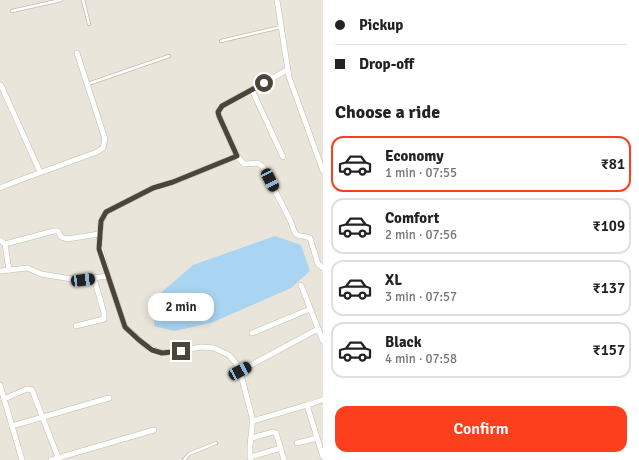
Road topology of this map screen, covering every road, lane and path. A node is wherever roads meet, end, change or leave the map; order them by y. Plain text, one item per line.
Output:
1 (61, 0) edge
2 (83, 0) edge
3 (277, 0) edge
4 (12, 10) dead end
5 (89, 24) dead end
6 (281, 28) junction
7 (221, 41) dead end
8 (77, 53) dead end
9 (169, 56) dead end
10 (287, 70) junction
11 (87, 84) junction
12 (1, 85) dead end
13 (252, 90) junction
14 (237, 156) junction
15 (282, 157) dead end
16 (322, 164) edge
17 (323, 171) edge
18 (40, 172) junction
19 (0, 188) edge
20 (99, 234) junction
21 (0, 240) edge
22 (5, 244) junction
23 (323, 268) edge
24 (9, 270) junction
25 (0, 271) edge
26 (108, 276) junction
27 (94, 278) junction
28 (301, 285) dead end
29 (310, 309) junction
30 (76, 326) dead end
31 (318, 329) junction
32 (252, 333) dead end
33 (323, 341) edge
34 (240, 371) junction
35 (0, 385) edge
36 (4, 398) junction
37 (109, 398) dead end
38 (323, 400) edge
39 (307, 405) junction
40 (43, 417) junction
41 (253, 421) junction
42 (12, 426) junction
43 (154, 430) dead end
44 (252, 438) junction
45 (317, 438) junction
46 (216, 443) dead end
47 (297, 443) dead end
48 (281, 448) junction
49 (323, 457) edge
50 (251, 458) edge
51 (58, 459) edge
52 (22, 460) edge
53 (51, 460) edge
54 (184, 460) edge
55 (284, 460) edge

1 - 4 lane
2 - 5 lane
3 - 6 street
6 - 7 lane
6 - 10 street
8 - 11 street
9 - 11 lane
10 - 13 street
10 - 16 street
11 - 18 street
12 - 18 street
13 - 14 street
13 - 15 street
14 - 20 street
14 - 23 street
16 - 17 street
18 - 19 street
20 - 22 street
20 - 26 street
21 - 22 street
22 - 24 street
24 - 25 street
24 - 27 street
26 - 27 street
26 - 34 street
27 - 30 street
28 - 29 street
29 - 31 street
29 - 32 street
31 - 33 street
31 - 34 street
34 - 41 street
35 - 36 street
36 - 40 street
36 - 42 street
37 - 40 street
38 - 39 street
39 - 41 street
39 - 45 street
40 - 42 street
40 - 51 street
41 - 44 street
42 - 52 street
43 - 51 street
44 - 48 street
44 - 50 street
45 - 47 street
45 - 49 street
46 - 54 lane
48 - 50 street
48 - 55 street
51 - 53 street

